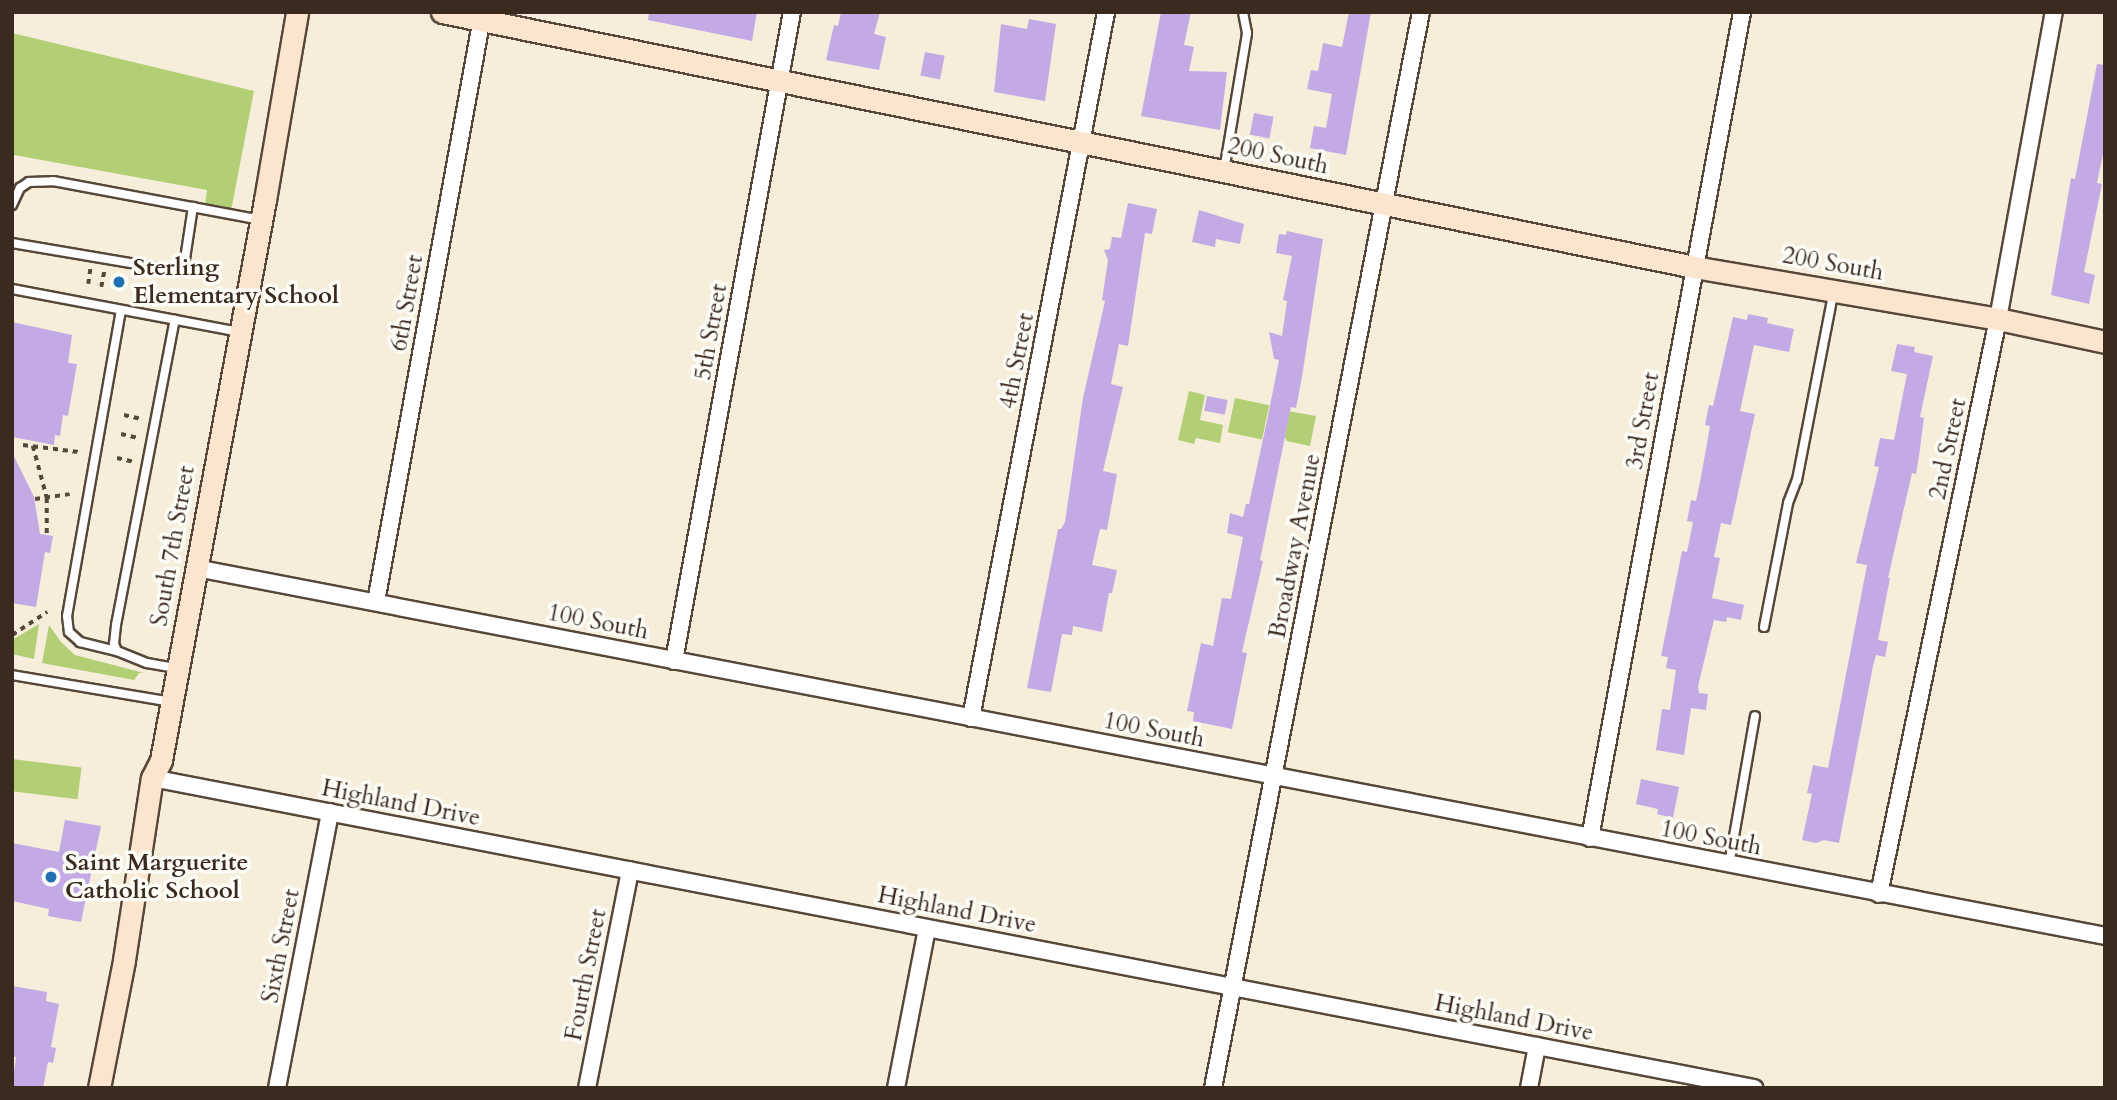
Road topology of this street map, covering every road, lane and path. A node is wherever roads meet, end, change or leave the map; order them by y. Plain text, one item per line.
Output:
1 (297, 12) edge
2 (442, 12) edge
3 (792, 12) edge
4 (1106, 12) edge
5 (1242, 12) edge
6 (1421, 12) edge
7 (1742, 12) edge
8 (2054, 12) edge
9 (483, 17) edge
10 (780, 82) junction
11 (1082, 141) junction
12 (1224, 171) junction
13 (12, 205) edge
14 (1384, 205) junction
15 (194, 207) junction
16 (261, 220) junction
17 (12, 243) edge
18 (1694, 267) junction
19 (12, 289) edge
20 (1834, 291) junction
21 (121, 310) junction
22 (1998, 319) junction
23 (175, 320) junction
24 (239, 332) junction
25 (2105, 342) edge
26 (124, 415) dead end
27 (156, 421) junction
28 (121, 435) dead end
29 (152, 440) junction
30 (23, 444) dead end
31 (33, 446) junction
32 (79, 453) dead end
33 (70, 494) dead end
34 (47, 498) junction
35 (35, 499) dead end
36 (47, 535) dead end
37 (196, 568) junction
38 (376, 601) junction
39 (47, 612) dead end
40 (1764, 627) dead end
41 (12, 635) edge
42 (117, 651) junction
43 (674, 661) junction
44 (177, 669) junction
45 (12, 674) edge
46 (172, 702) junction
47 (1755, 716) dead end
48 (971, 718) junction
49 (1273, 776) junction
50 (152, 778) junction
51 (330, 812) junction
52 (1590, 838) junction
53 (1728, 865) junction
54 (630, 870) junction
55 (1879, 894) junction
56 (927, 928) junction
57 (2105, 936) edge
58 (1232, 987) junction
59 (1537, 1045) junction
60 (99, 1088) edge
61 (277, 1088) edge
62 (587, 1088) edge
63 (896, 1088) edge
64 (1213, 1088) edge
65 (1529, 1088) edge
66 (1754, 1088) edge

1 - 16 street, South 7th Street
2 - 9 street, 200 South
3 - 10 street, 5th Street
4 - 11 street, 4th Street
5 - 12 lane
6 - 14 street, Broadway Avenue
7 - 18 street, 3rd Street
8 - 22 street, 2nd Street
9 - 10 street, 200 South
9 - 38 street, 6th Street
10 - 11 street, 200 South
10 - 43 street, 5th Street
11 - 12 street, 200 South
11 - 48 street, 4th Street
12 - 14 street, 200 South
13 - 15 lane
14 - 18 street, 200 South
14 - 49 street, Broadway Avenue
15 - 16 lane
15 - 17 lane
16 - 24 street, South 7th Street
18 - 20 street, 200 South
18 - 52 street, 3rd Street
19 - 21 lane
20 - 22 street, 200 South
20 - 40 lane
21 - 23 lane
21 - 42 lane
22 - 25 street, 200 South
22 - 55 street, 2nd Street
23 - 24 lane
23 - 27 lane
24 - 37 street, South 7th Street
26 - 27 path
27 - 29 lane
28 - 29 path
29 - 42 lane
30 - 31 path
31 - 32 path
31 - 34 path
33 - 34 path
34 - 35 path
34 - 36 path
37 - 38 street, 100 South
37 - 44 street, South 7th Street
38 - 43 street, 100 South
39 - 41 path
42 - 44 lane
43 - 48 street, 100 South
44 - 46 street, South 7th Street
45 - 46 lane
46 - 50 street, South 7th Street
47 - 53 lane
48 - 49 street, 100 South
49 - 52 street, 100 South
49 - 58 street, Broadway Avenue
50 - 51 street, Highland Drive
50 - 60 street, South 7th Street
51 - 54 street, Highland Drive
51 - 61 street, Sixth Street
52 - 53 street, 100 South
53 - 55 street, 100 South
54 - 56 street, Highland Drive
54 - 62 street, Fourth Street
55 - 57 street, 100 South
56 - 58 street, Highland Drive
56 - 63 street
58 - 59 street, Highland Drive
58 - 64 street, Broadway Avenue
59 - 65 street
59 - 66 street, Highland Drive

